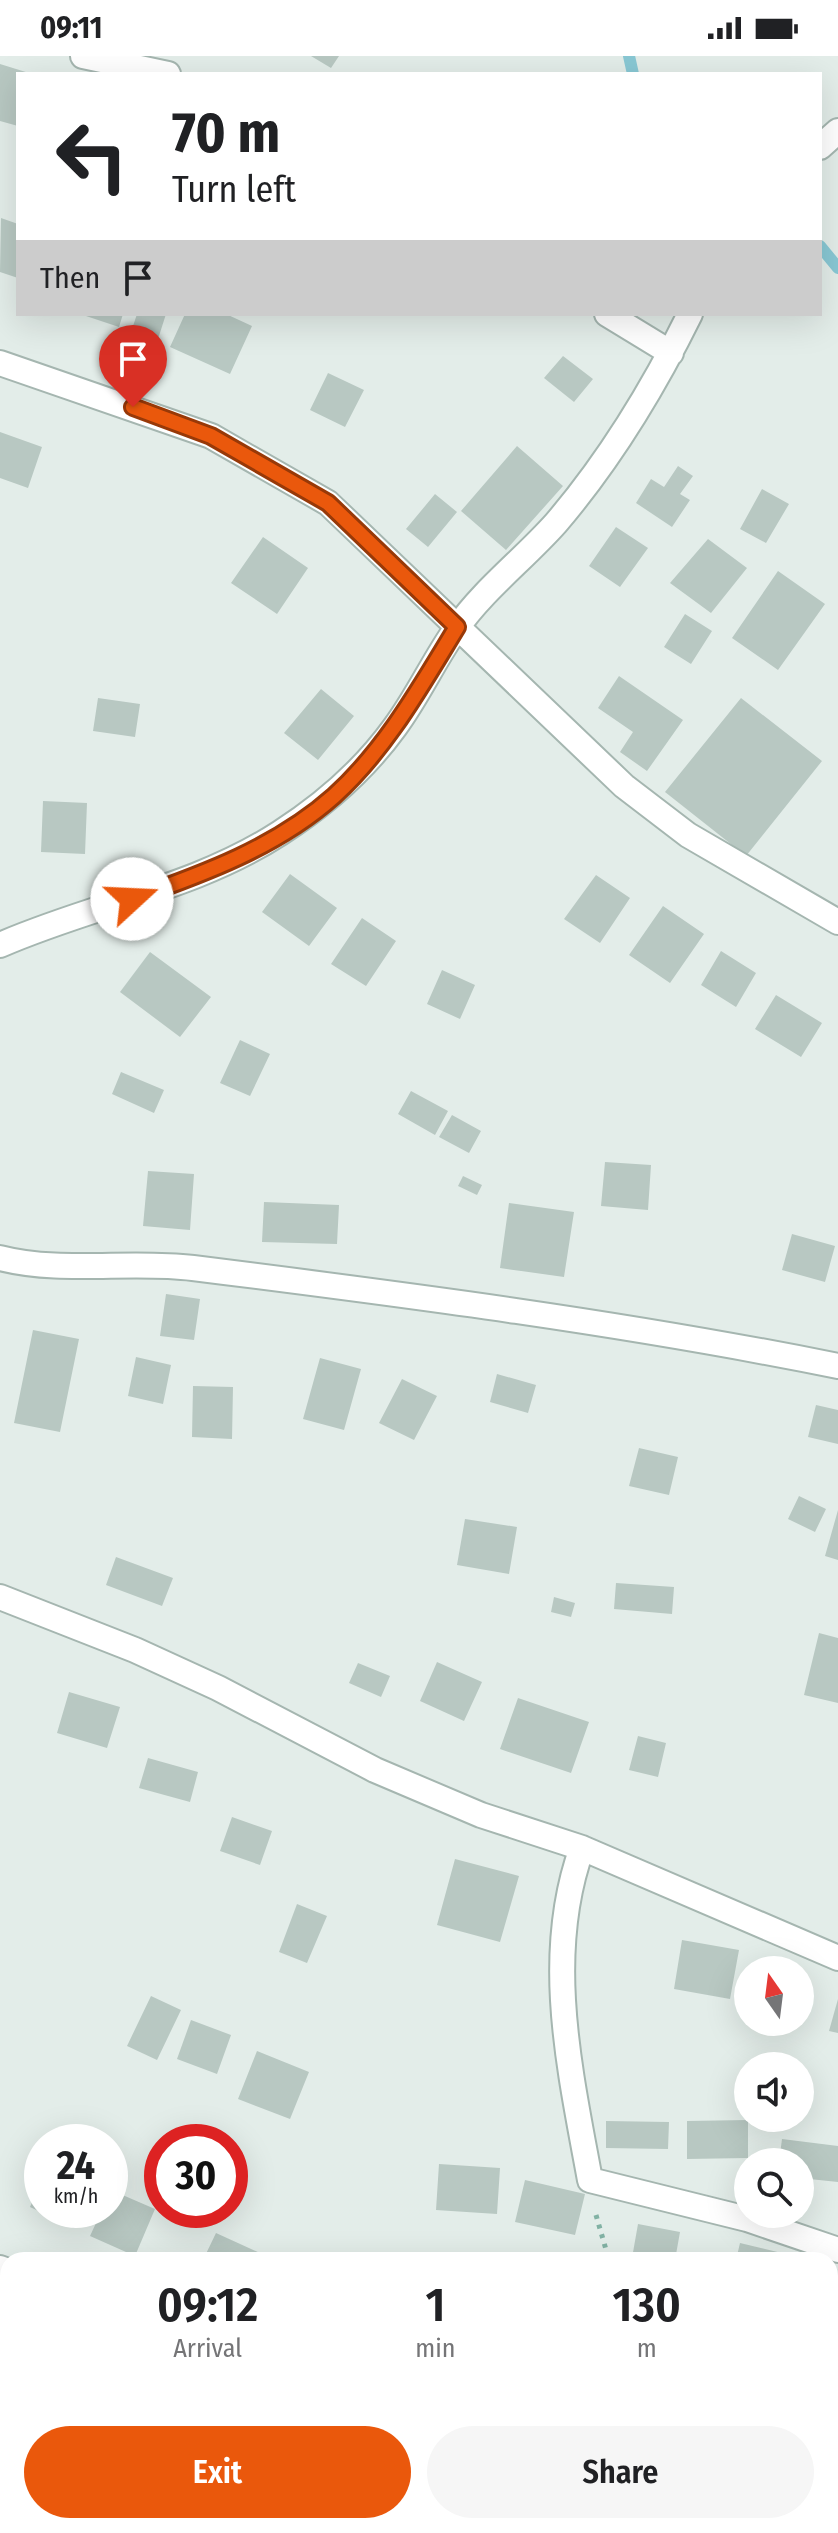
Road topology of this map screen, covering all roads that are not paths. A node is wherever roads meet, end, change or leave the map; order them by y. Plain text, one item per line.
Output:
1 (83, 56) edge
2 (159, 72) edge
3 (838, 131) edge
4 (822, 145) edge
5 (610, 316) edge
6 (689, 316) edge
7 (671, 353) junction
8 (0, 363) edge
9 (457, 627) junction
10 (838, 922) edge
11 (0, 945) edge
12 (0, 1258) edge
13 (838, 1366) edge
14 (0, 1597) edge
15 (582, 1848) junction
16 (838, 1958) edge
17 (838, 2250) edge

1 - 2 street
3 - 4 street
5 - 7 street
6 - 7 street
7 - 9 street
8 - 9 street
9 - 10 street
9 - 11 street
12 - 13 street
14 - 15 street
15 - 16 street
15 - 17 street

